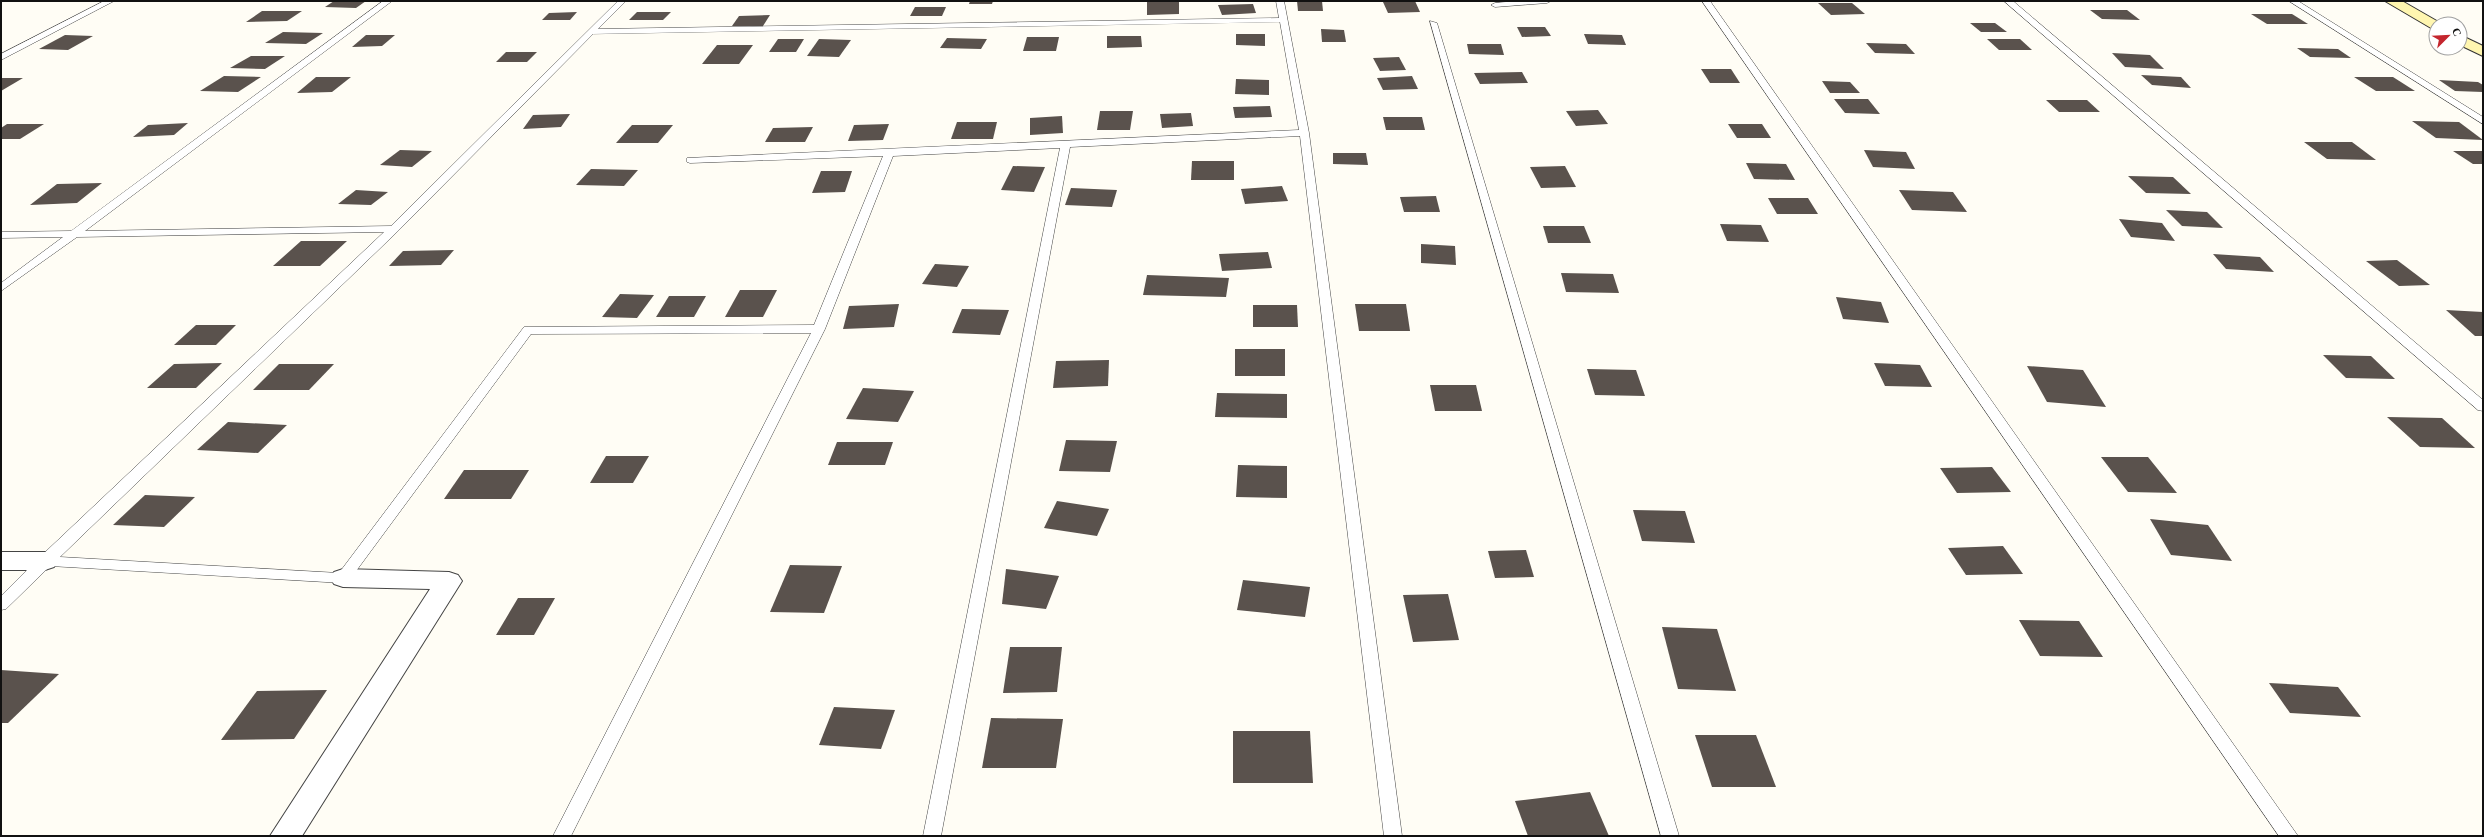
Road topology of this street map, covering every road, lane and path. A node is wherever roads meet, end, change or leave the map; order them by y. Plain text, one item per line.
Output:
1 (110, 1) edge
2 (388, 1) edge
3 (622, 1) edge
4 (1280, 1) edge
5 (1547, 1) edge
6 (1706, 1) edge
7 (2008, 1) edge
8 (2293, 1) edge
9 (2392, 1) edge
10 (1495, 5) dead end
11 (1284, 20) junction
12 (2428, 21) edge
13 (1433, 23) dead end
14 (592, 32) junction
15 (2468, 44) edge
16 (2483, 52) edge
17 (1, 57) edge
18 (2483, 121) edge
19 (1304, 133) junction
20 (1066, 143) junction
21 (889, 153) junction
22 (690, 160) dead end
23 (394, 229) junction
24 (76, 233) junction
25 (1, 235) edge
26 (1, 288) edge
27 (819, 329) junction
28 (2483, 406) edge
29 (45, 560) junction
30 (1, 561) edge
31 (343, 578) junction
32 (1, 605) edge
33 (285, 836) edge
34 (562, 836) edge
35 (932, 836) edge
36 (1393, 836) edge
37 (1670, 836) edge
38 (2289, 836) edge

1 - 17 lane
2 - 24 lane
3 - 14 lane
4 - 11 lane
5 - 10 lane
6 - 38 lane
7 - 28 lane
8 - 18 lane
9 - 12 main road
11 - 14 lane
11 - 19 lane
13 - 37 lane
14 - 23 lane
15 - 16 main road
19 - 20 lane
19 - 36 lane
20 - 21 lane
20 - 35 lane
21 - 22 lane
21 - 27 lane
23 - 24 lane
23 - 29 lane
24 - 25 lane
24 - 26 lane
27 - 31 lane
27 - 34 lane
29 - 30 street
29 - 31 lane
29 - 32 lane
31 - 33 street

